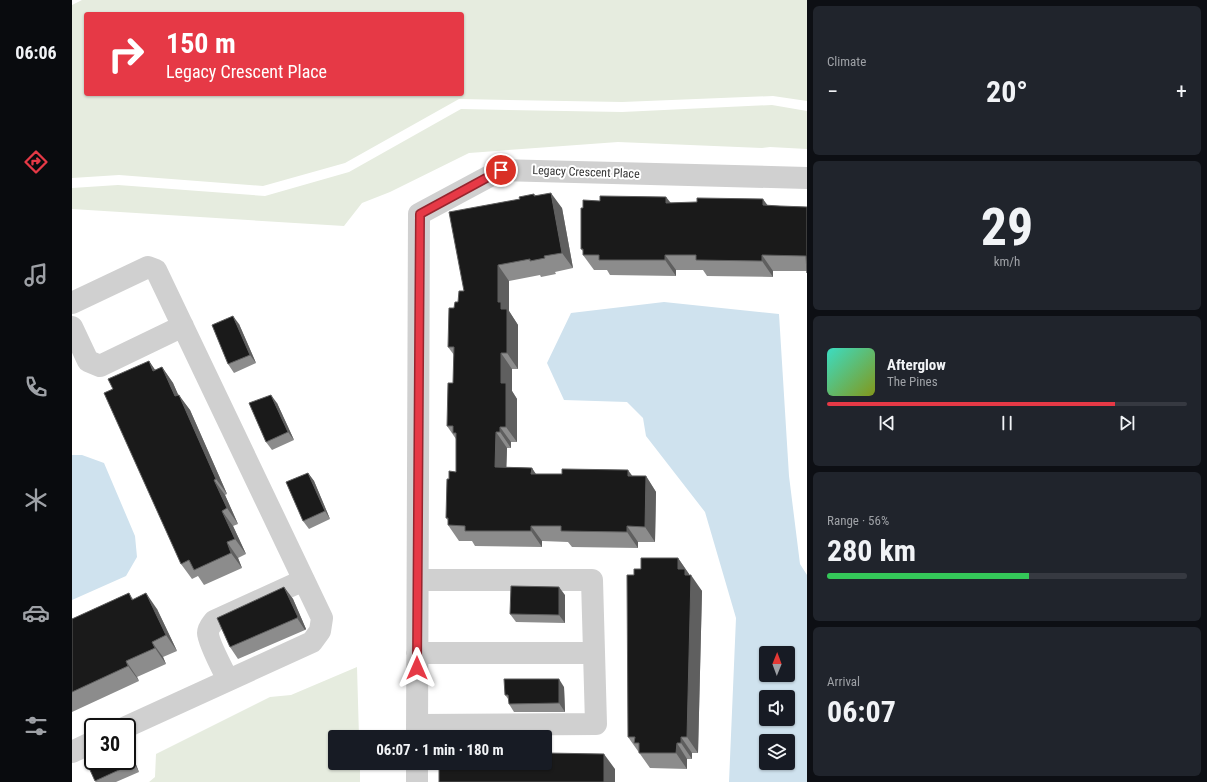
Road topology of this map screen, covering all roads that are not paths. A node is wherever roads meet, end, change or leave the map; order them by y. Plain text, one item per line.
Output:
1 (807, 178) edge
2 (72, 303) edge
3 (183, 326) junction
4 (72, 327) edge
5 (304, 580) junction
6 (418, 580) junction
7 (417, 653) junction
8 (594, 653) junction
9 (228, 680) junction
10 (136, 722) edge
11 (417, 730) edge
12 (443, 730) edge
13 (84, 746) edge
14 (72, 752) edge
15 (417, 770) edge
16 (417, 782) edge

1 - 6 street, Legacy Crescent Place
2 - 3 street
3 - 4 street
3 - 5 street
5 - 9 street
5 - 9 street
6 - 7 street, Legacy Crescent Place
6 - 8 street
7 - 8 street
7 - 11 street, Legacy Crescent Place
8 - 12 street
9 - 10 street
13 - 14 street
15 - 16 street

